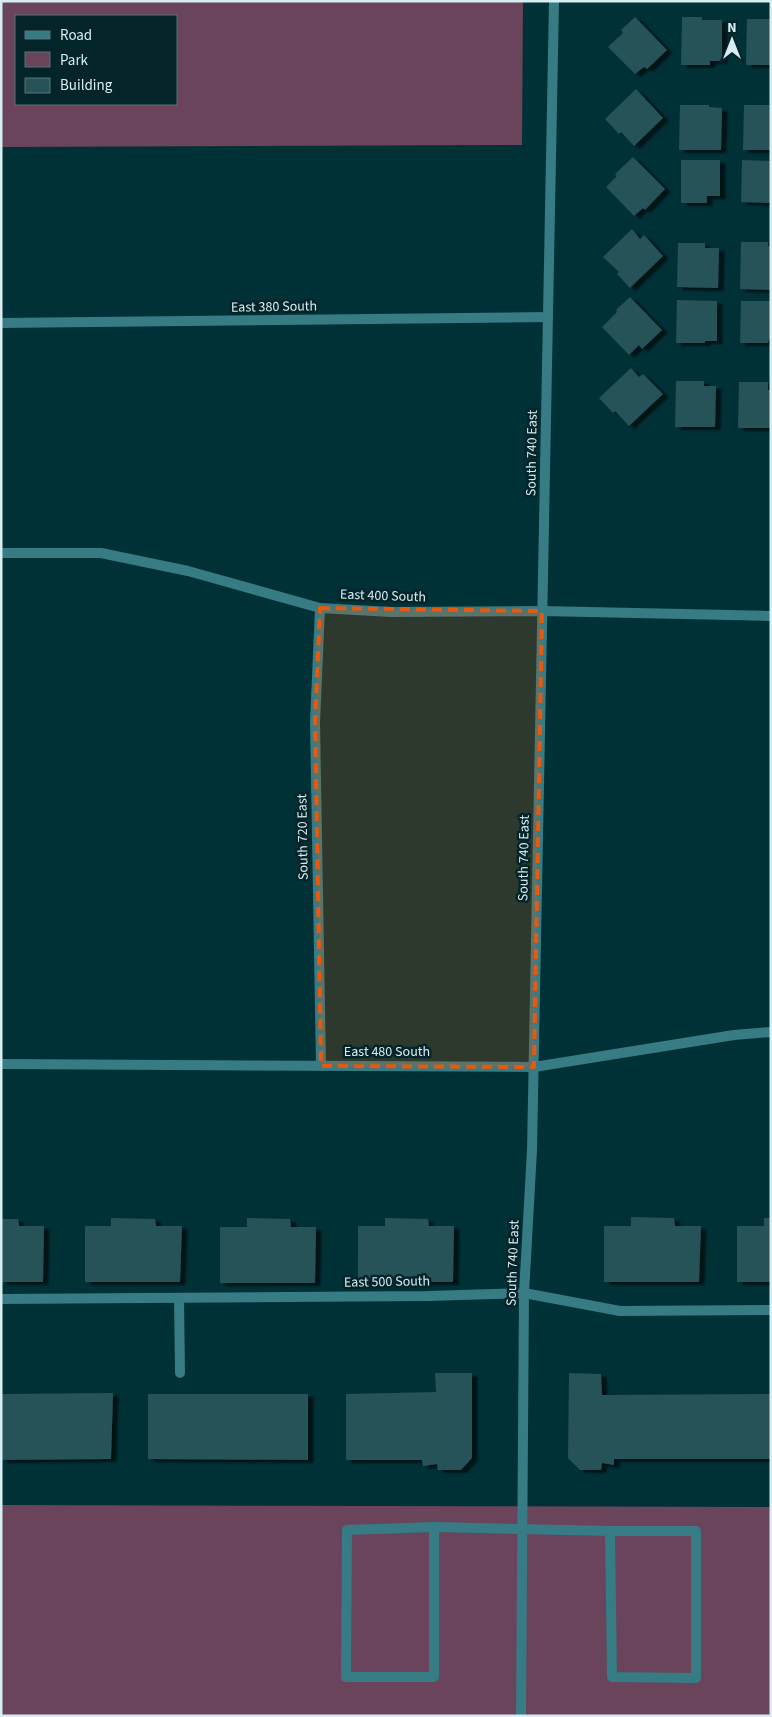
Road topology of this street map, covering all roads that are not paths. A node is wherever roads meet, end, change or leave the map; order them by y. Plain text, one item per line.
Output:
1 (554, 1) edge
2 (548, 318) junction
3 (1, 323) edge
4 (1, 553) edge
5 (320, 608) junction
6 (542, 611) junction
7 (771, 616) edge
8 (771, 1032) edge
9 (1, 1064) edge
10 (322, 1066) junction
11 (534, 1066) junction
12 (524, 1293) junction
13 (179, 1298) junction
14 (1, 1299) edge
15 (771, 1310) edge
16 (180, 1373) dead end
17 (434, 1527) junction
18 (522, 1528) junction
19 (610, 1531) junction
20 (521, 1716) edge

1 - 2 street, South 740 East
2 - 3 street, East 380 South
2 - 6 street, South 740 East
4 - 5 street, East 400 South
5 - 6 street, East 400 South
5 - 10 street, South 720 East
6 - 7 street, East 400 South
6 - 11 street, South 740 East
8 - 11 street, East 480 South
9 - 10 street, East 480 South
10 - 11 street, East 480 South
11 - 12 street, South 740 East
12 - 13 street, East 500 South
12 - 15 street, East 500 South
12 - 18 street, South 740 East
13 - 14 street, East 500 South
13 - 16 street
17 - 17 street
17 - 18 street
18 - 19 street
18 - 20 street, South 740 East
19 - 19 street

